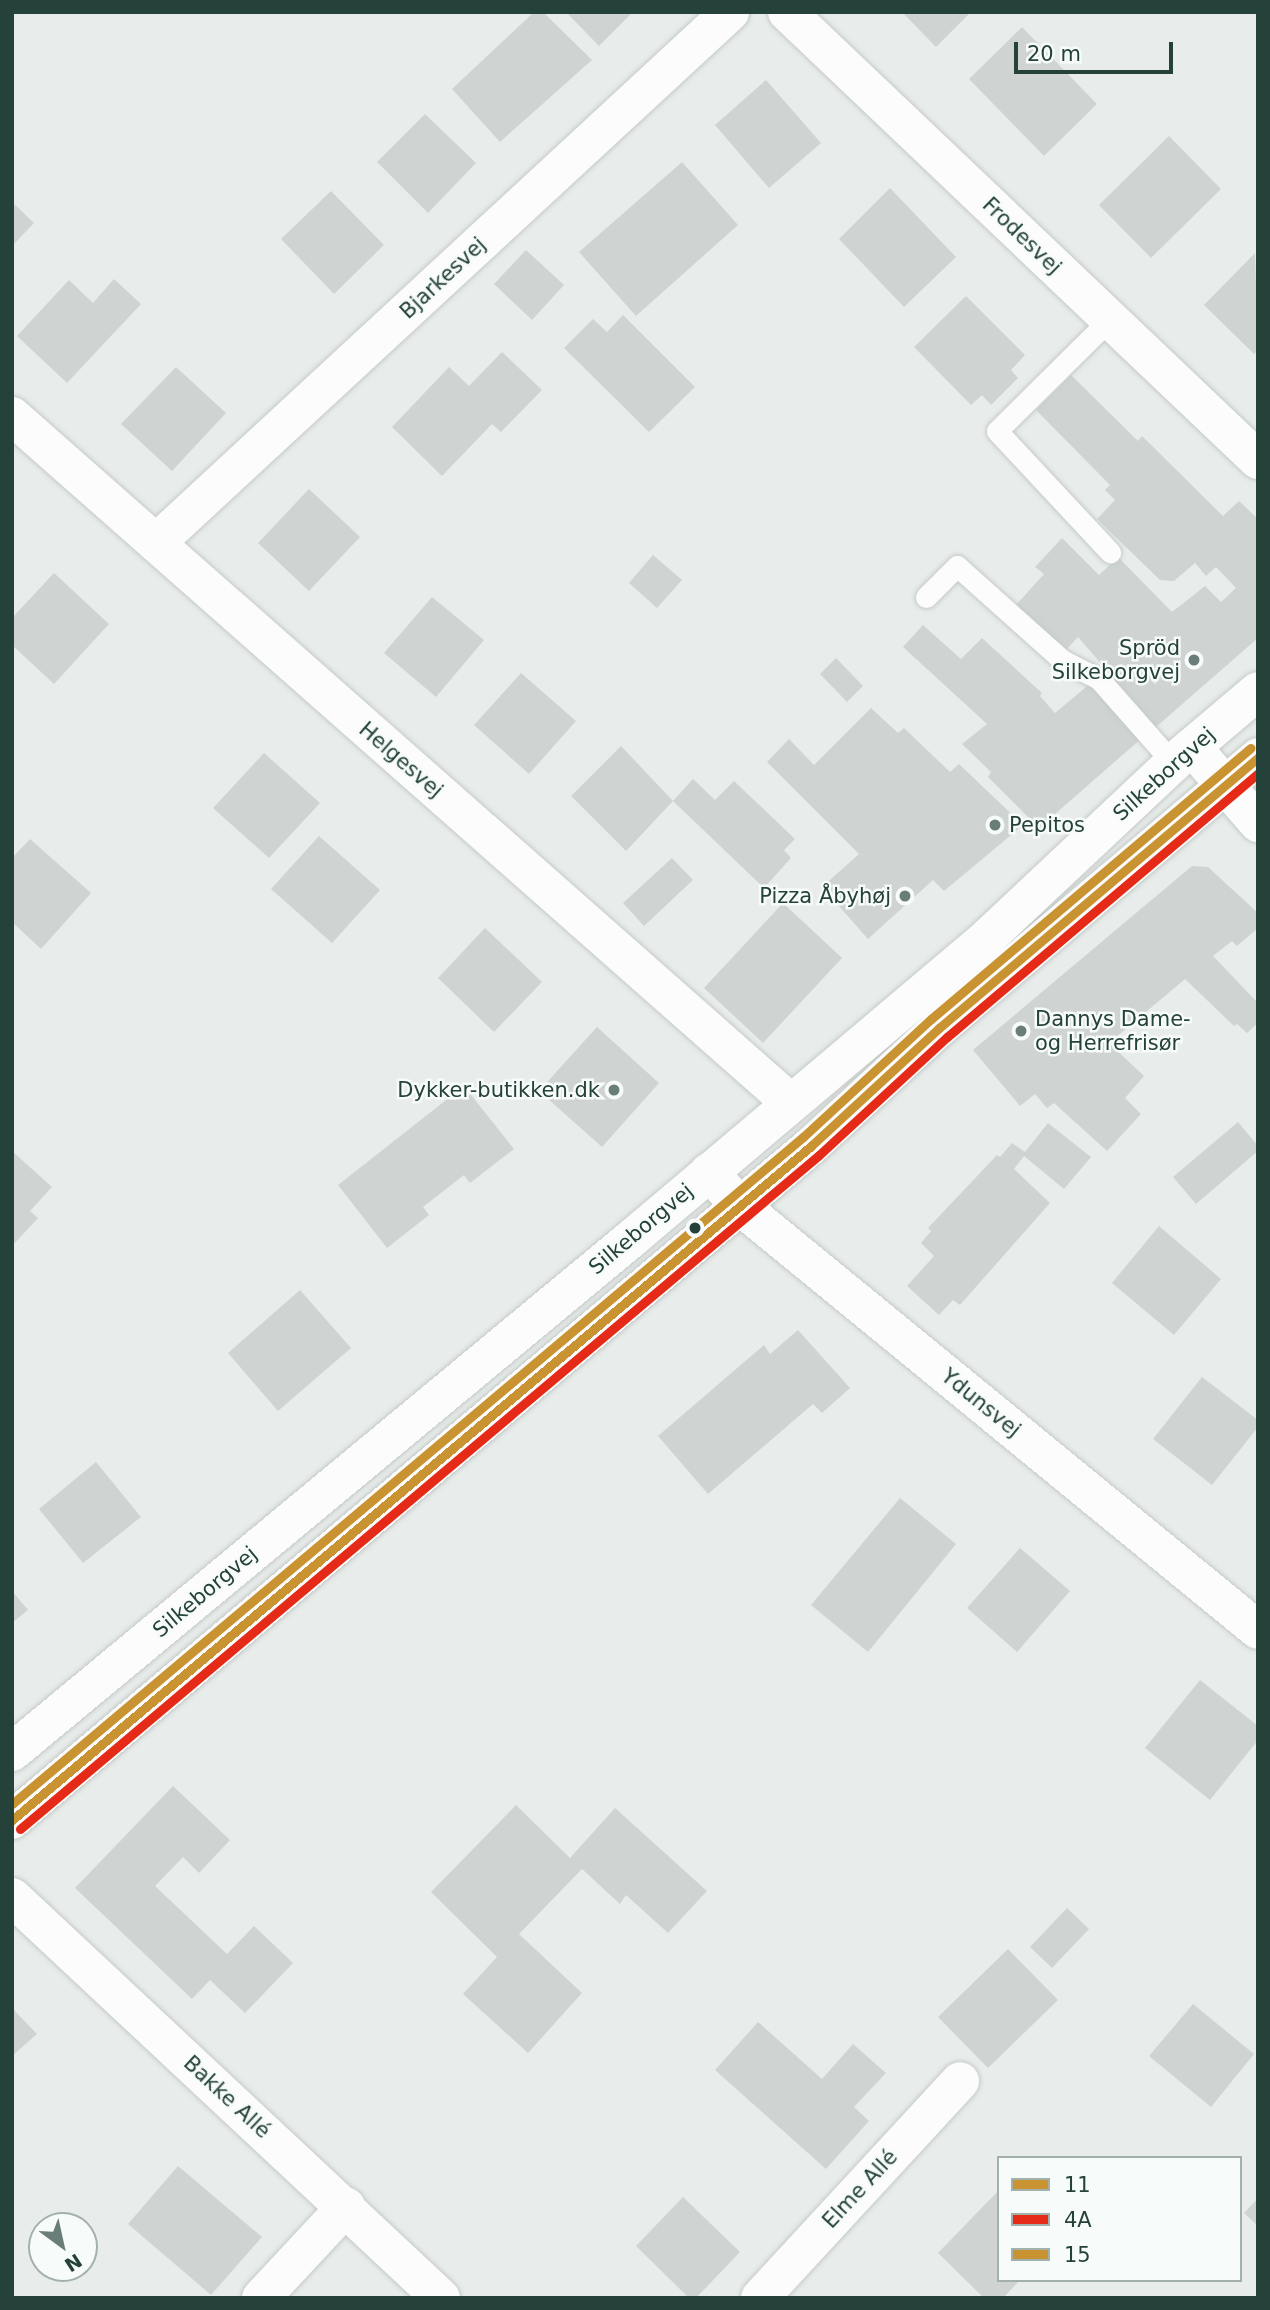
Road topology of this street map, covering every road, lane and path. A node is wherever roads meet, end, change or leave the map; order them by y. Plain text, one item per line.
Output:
1 (730, 12) edge
2 (787, 12) edge
3 (1110, 319) junction
4 (12, 416) edge
5 (1258, 460) edge
6 (156, 543) junction
7 (1110, 552) dead end
8 (926, 597) dead end
9 (1258, 691) edge
10 (1183, 755) junction
11 (1258, 757) edge
12 (1225, 784) junction
13 (1258, 823) edge
14 (791, 1103) junction
15 (709, 1172) junction
16 (740, 1206) junction
17 (1258, 1630) edge
18 (12, 1752) edge
19 (12, 1820) edge
20 (12, 1897) edge
21 (960, 2081) dead end
22 (346, 2207) junction
23 (261, 2298) edge
24 (441, 2298) edge
25 (760, 2298) edge

1 - 6 street, Bjarkesvej
2 - 3 street, Frodesvej
3 - 5 street, Frodesvej
3 - 7 lane
4 - 6 street, Helgesvej
6 - 14 street, Helgesvej
8 - 10 lane
9 - 10 street, Silkeborgvej
10 - 12 street
10 - 14 street, Silkeborgvej
11 - 12 street
12 - 13 street
12 - 16 street
14 - 15 street, Silkeborgvej
15 - 16 street, Ydunsvej
15 - 18 street, Silkeborgvej
16 - 17 street, Ydunsvej
16 - 19 street
20 - 22 street, Bakke Allé
21 - 25 street, Elme Allé
22 - 23 street
22 - 24 street, Bakke Allé

